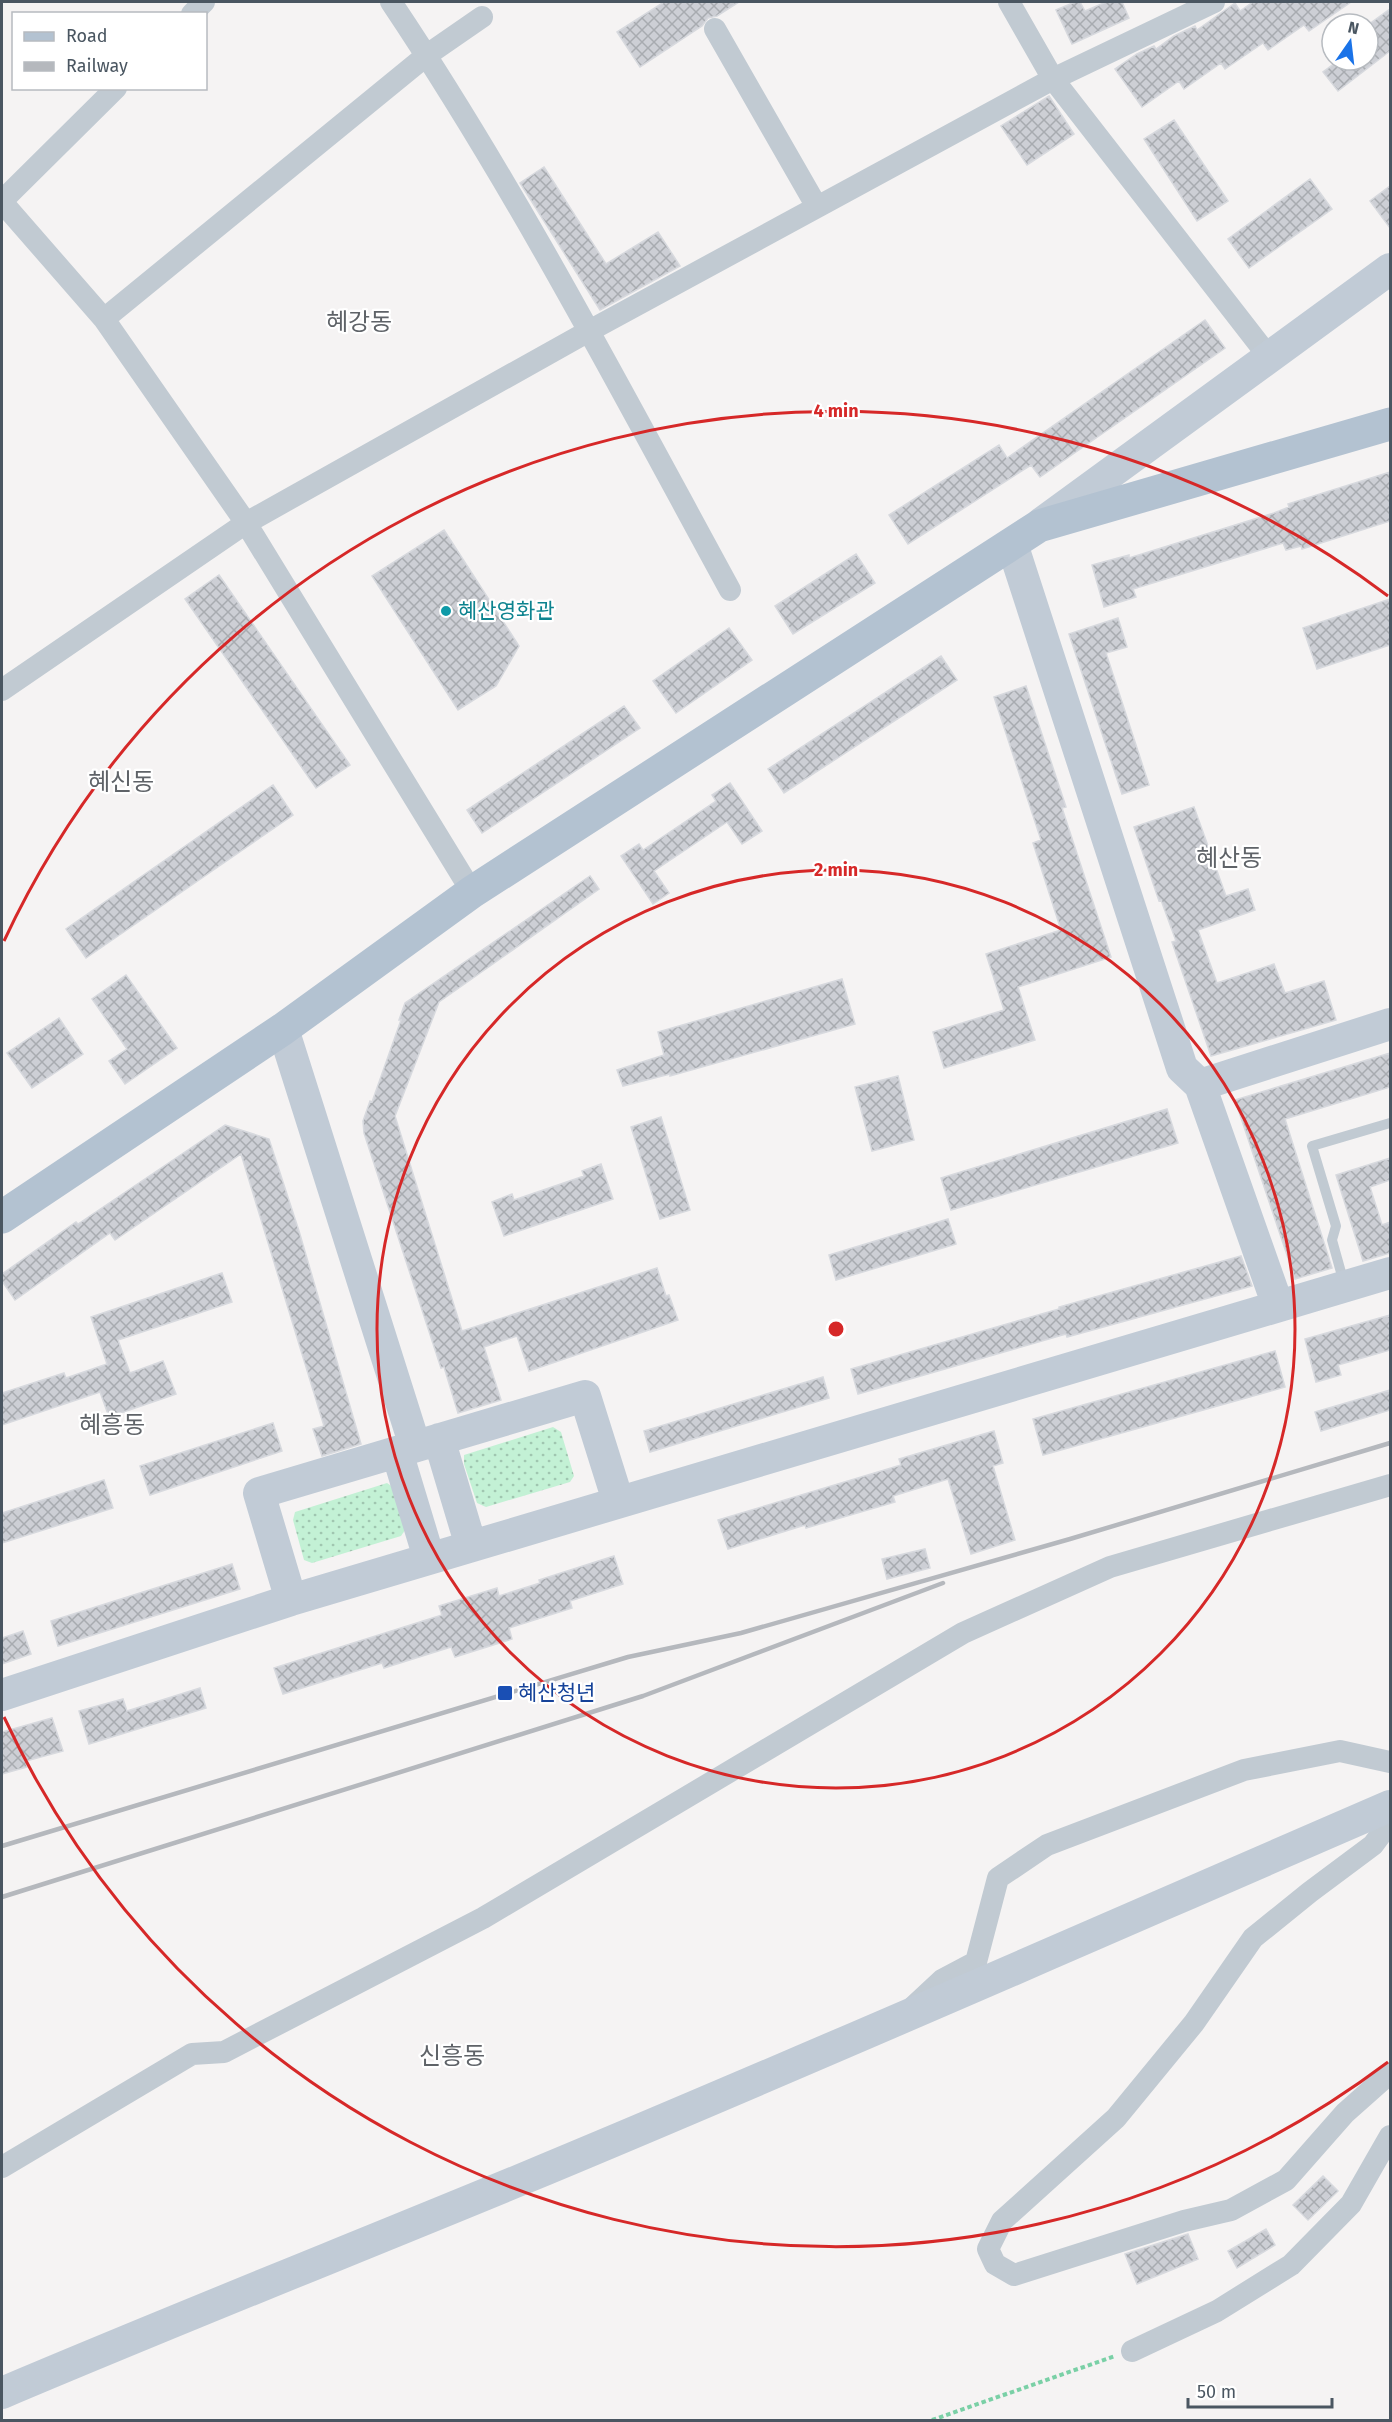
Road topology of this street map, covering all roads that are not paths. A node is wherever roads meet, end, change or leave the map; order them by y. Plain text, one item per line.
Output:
1 (392, 2) edge
2 (1009, 2) edge
3 (1214, 2) edge
4 (482, 17) dead end
5 (715, 29) dead end
6 (427, 55) junction
7 (1053, 79) junction
8 (114, 90) edge
9 (2, 201) edge
10 (817, 207) junction
11 (1390, 269) edge
12 (104, 319) junction
13 (589, 332) junction
14 (1269, 357) junction
15 (1390, 424) edge
16 (246, 523) junction
17 (1039, 526) junction
18 (1012, 544) junction
19 (730, 590) dead end
20 (2, 690) edge
21 (472, 892) junction
22 (1390, 1024) edge
23 (283, 1029) junction
24 (1200, 1085) junction
25 (1390, 1123) edge
26 (2, 1216) edge
27 (1390, 1273) edge
28 (1345, 1286) junction
29 (1278, 1306) junction
30 (417, 1446) junction
31 (1390, 1485) edge
32 (618, 1502) junction
33 (471, 1546) junction
34 (429, 1558) junction
35 (291, 1600) junction
36 (2, 1695) edge
37 (1390, 1762) edge
38 (1390, 1806) edge
39 (1390, 1822) edge
40 (901, 2018) junction
41 (1390, 2073) edge
42 (1390, 2136) edge
43 (2, 2167) edge
44 (1132, 2351) road end
45 (2, 2393) edge

1 - 6 street
2 - 7 street
3 - 7 street
4 - 6 street
5 - 10 street
6 - 12 street
6 - 13 street
7 - 10 street
7 - 14 street
8 - 9 street
9 - 12 street
10 - 13 street
11 - 14 main road
12 - 16 street
13 - 16 street
13 - 19 street
14 - 17 main road
15 - 17 main road
16 - 20 street
16 - 21 street
17 - 18 main road
18 - 21 main road
18 - 24 main road
21 - 23 main road
22 - 24 main road
23 - 26 main road
23 - 30 main road
24 - 29 main road
25 - 28 lane
27 - 28 main road
28 - 29 main road
29 - 32 main road
30 - 32 main road
30 - 33 main road
30 - 34 main road
30 - 35 main road
31 - 43 street
32 - 33 main road
33 - 34 main road
34 - 35 main road
35 - 36 main road
37 - 40 street
38 - 40 main road
39 - 41 street
40 - 45 main road
42 - 44 street

